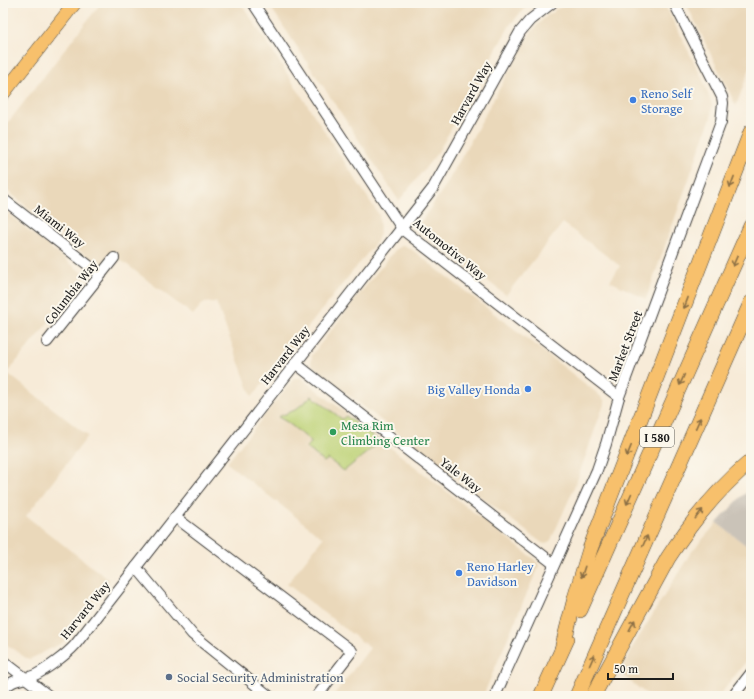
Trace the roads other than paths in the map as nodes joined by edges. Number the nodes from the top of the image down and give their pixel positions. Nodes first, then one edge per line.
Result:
1 (75, 3) edge
2 (253, 3) edge
3 (552, 3) edge
4 (674, 3) edge
5 (3, 94) edge
6 (751, 132) edge
7 (3, 199) edge
8 (751, 226) edge
9 (402, 228) junction
10 (114, 258) dead end
11 (101, 275) junction
12 (751, 303) edge
13 (47, 342) dead end
14 (295, 363) junction
15 (619, 397) junction
16 (751, 461) edge
17 (176, 517) junction
18 (554, 564) junction
19 (136, 567) junction
20 (562, 648) junction
21 (3, 661) edge
22 (751, 673) edge
23 (25, 678) junction
24 (3, 690) edge
25 (49, 696) edge
26 (269, 696) edge
27 (317, 696) edge
28 (495, 696) edge
29 (541, 696) edge
30 (576, 696) edge
31 (593, 696) edge
32 (733, 696) edge

1 - 5 main road
2 - 9 street, Automotive Way
3 - 9 street, Harvard Way
4 - 15 street, Market Street
6 -> 20 highway
7 - 11 street, Miami Way
8 -> 20 highway, I 580
9 - 14 street, Harvard Way
9 - 15 street, Automotive Way
10 - 11 street, Columbia Way
11 - 13 street, Columbia Way
30 -> 12 highway, I 580
14 - 17 street, Harvard Way
14 - 18 street, Yale Way
15 - 18 street, Market Street
31 -> 16 highway
17 - 19 street, Harvard Way
17 - 27 street
18 - 28 street, Market Street
19 - 23 street, Harvard Way
19 - 26 street
20 - 29 highway, I 580
21 - 23 street
22 - 32 street
23 - 24 street, Harvard Way
23 - 25 street

